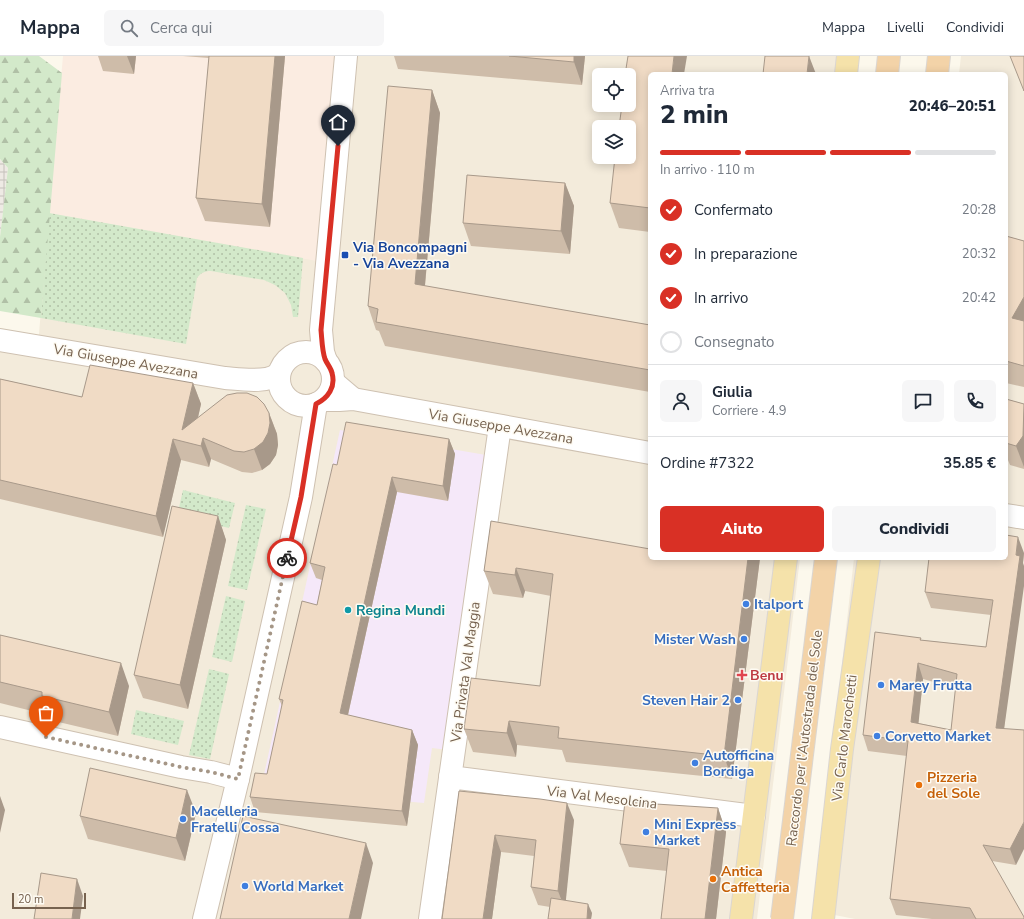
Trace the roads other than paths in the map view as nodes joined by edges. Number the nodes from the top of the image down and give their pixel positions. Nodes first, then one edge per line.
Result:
1 (346, 56) edge
2 (848, 56) edge
3 (889, 56) edge
4 (939, 56) edge
5 (846, 72) edge
6 (886, 72) edge
7 (937, 72) edge
8 (0, 340) edge
9 (326, 361) junction
10 (280, 382) junction
11 (324, 396) junction
12 (500, 426) junction
13 (648, 453) edge
14 (1008, 515) edge
15 (1024, 518) edge
16 (786, 560) edge
17 (826, 560) edge
18 (869, 560) edge
19 (0, 727) edge
20 (450, 777) junction
21 (238, 779) junction
22 (754, 816) junction
23 (204, 919) edge
24 (430, 919) edge
25 (741, 919) edge
26 (782, 919) edge
27 (823, 919) edge

1 - 9 street
2 - 5 main road
3 - 6 highway
4 - 7 highway
8 - 10 street, Via Giuseppe Avezzana
9 - 10 street
9 - 11 street
10 - 11 street
11 - 12 street, Via Giuseppe Avezzana
11 - 21 street
12 - 13 street, Via Giuseppe Avezzana
12 - 20 street, Via Privata Val Maggia
14 - 15 street
16 - 22 main road
17 - 26 highway, Raccordo per l'Autostrada del Sole, bridge
18 - 27 main road, Via Carlo Marochetti
19 - 21 street
20 - 22 street, Via Val Mesolcina
20 - 24 street, Via Privata Val Maggia
21 - 23 street
22 - 25 main road

